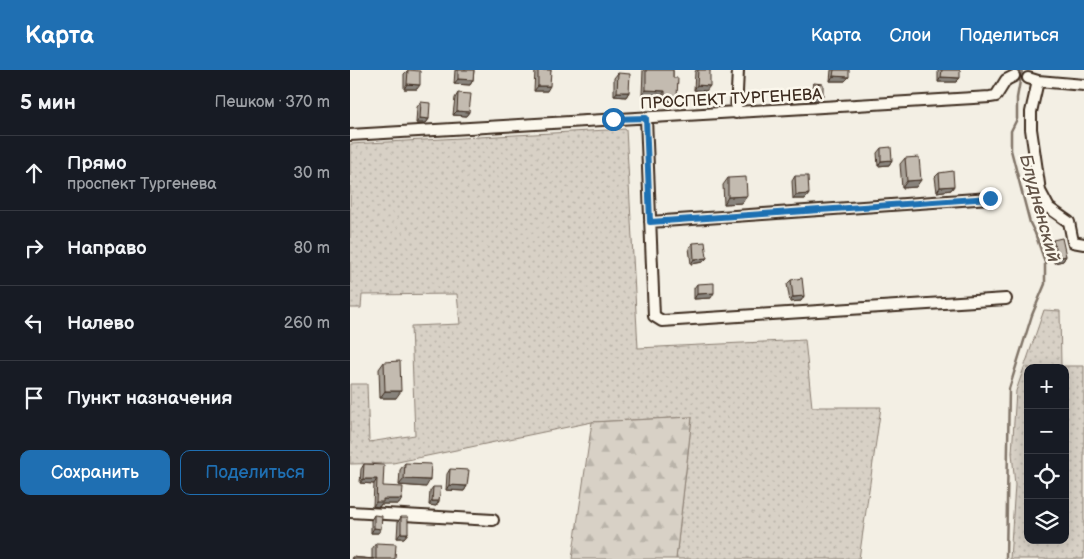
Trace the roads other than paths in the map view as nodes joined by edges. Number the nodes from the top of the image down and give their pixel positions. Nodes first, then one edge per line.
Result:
1 (738, 70) edge
2 (1014, 76) dead end
3 (1084, 85) edge
4 (736, 113) junction
5 (646, 118) junction
6 (350, 135) edge
7 (990, 198) dead end
8 (650, 222) junction
9 (1084, 244) edge
10 (1006, 299) dead end
11 (350, 512) edge
12 (493, 520) dead end

1 - 4 street
2 - 4 street, ПРОСПЕКТ ТУРГЕНЕВА
3 - 9 street
4 - 5 street, ПРОСПЕКТ ТУРГЕНЕВА
5 - 6 street, ПРОСПЕКТ ТУРГЕНЕВА
5 - 8 street
7 - 8 street
8 - 10 street
11 - 12 street

